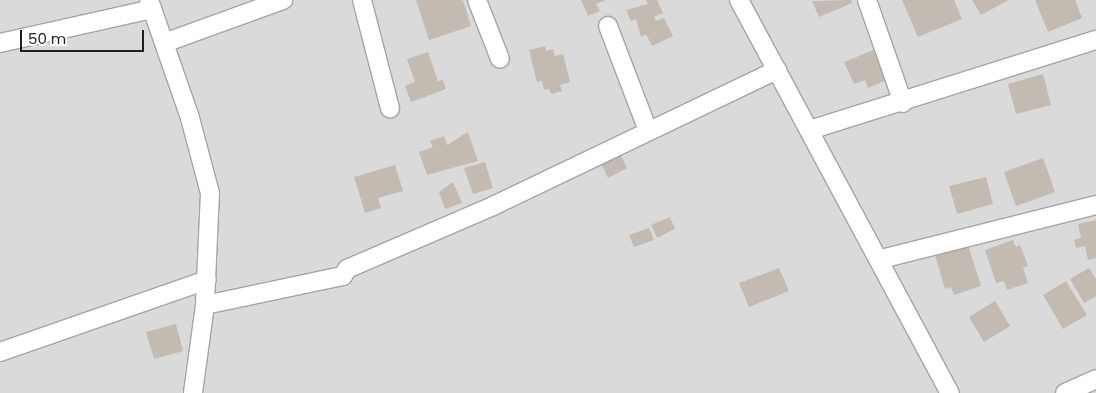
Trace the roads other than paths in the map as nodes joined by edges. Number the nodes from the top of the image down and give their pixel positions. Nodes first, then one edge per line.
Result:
1 (283, 0) edge
2 (362, 0) edge
3 (477, 0) edge
4 (739, 0) edge
5 (867, 0) edge
6 (150, 5) edge
7 (608, 26) dead end
8 (1096, 40) edge
9 (0, 43) edge
10 (164, 43) junction
11 (500, 59) dead end
12 (777, 70) junction
13 (903, 103) junction
14 (390, 108) dead end
15 (810, 130) junction
16 (648, 131) junction
17 (1096, 205) edge
18 (881, 259) junction
19 (206, 280) junction
20 (206, 305) junction
21 (0, 352) edge
22 (1096, 379) edge
23 (193, 393) edge
24 (950, 393) edge
25 (1065, 393) edge

1 - 10 street
2 - 14 street
3 - 11 street
4 - 12 street
5 - 13 street
6 - 9 street
6 - 10 street
7 - 16 street
8 - 13 street
10 - 19 street
12 - 15 street
12 - 16 street
13 - 15 street
15 - 18 street
16 - 20 street
17 - 18 street
18 - 24 street
19 - 20 street
19 - 21 street
20 - 23 street
22 - 25 street

